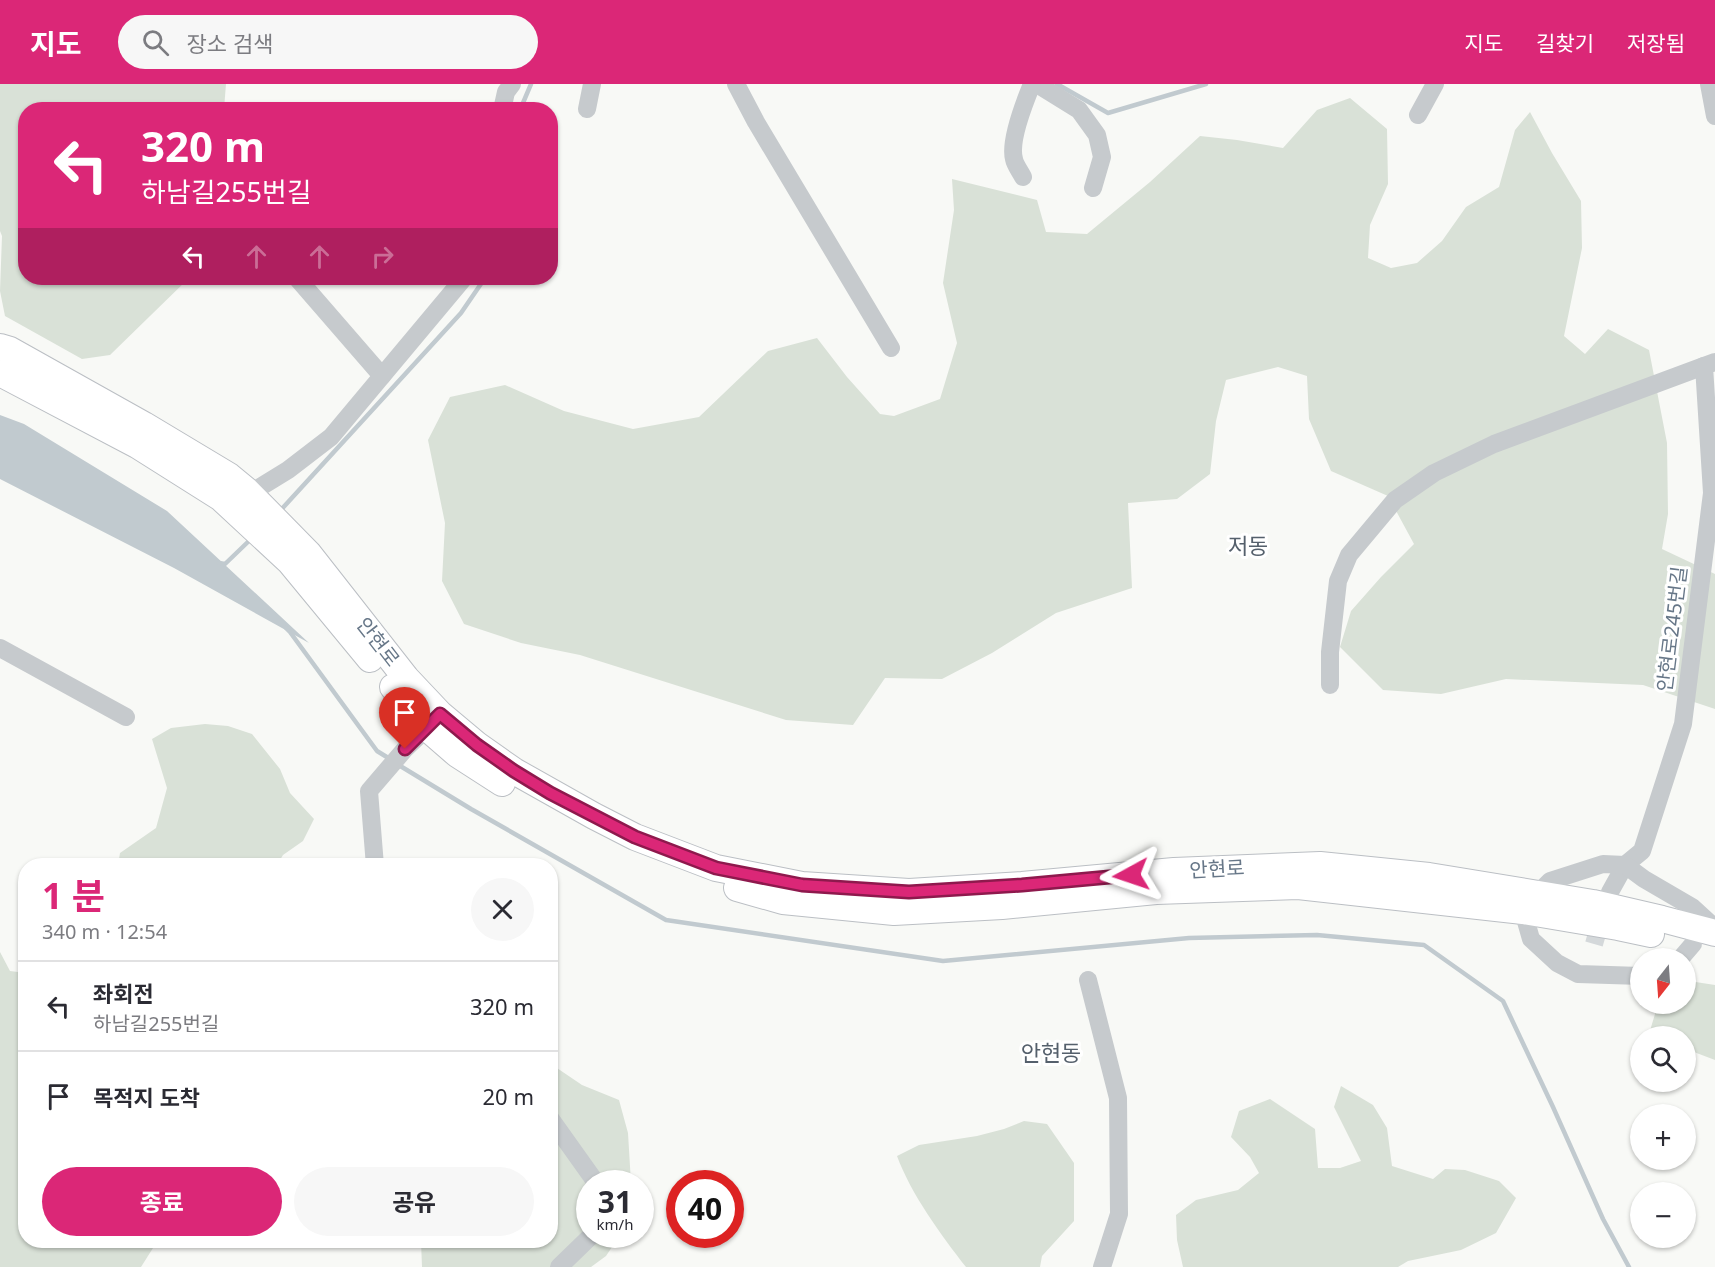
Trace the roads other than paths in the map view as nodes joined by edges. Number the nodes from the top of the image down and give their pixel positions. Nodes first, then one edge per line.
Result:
1 (512, 84) edge
2 (592, 84) edge
3 (736, 84) edge
4 (1032, 84) edge
5 (1037, 84) edge
6 (1435, 84) edge
7 (1709, 84) edge
8 (504, 102) edge
9 (586, 110) dead end
10 (1418, 115) dead end
11 (1715, 116) edge
12 (1023, 177) dead end
13 (1093, 188) dead end
14 (303, 285) edge
15 (458, 285) edge
16 (0, 347) edge
17 (891, 348) dead end
18 (1710, 364) edge
19 (0, 373) edge
20 (382, 376) junction
21 (249, 509) junction
22 (0, 648) edge
23 (1330, 686) dead end
24 (126, 717) dead end
25 (433, 721) junction
26 (374, 858) edge
27 (1625, 865) junction
28 (1610, 892) tunnel mouth
29 (1530, 903) junction
30 (1715, 928) edge
31 (1701, 946) edge
32 (1630, 976) edge
33 (1088, 980) dead end
34 (558, 1129) edge
35 (587, 1170) edge
36 (579, 1248) edge
37 (559, 1267) edge
38 (1102, 1267) edge

1 - 8 street
2 - 9 street
3 - 17 street
4 - 12 street
5 - 13 street
6 - 10 street
7 - 11 street
14 - 20 street
15 - 20 street
16 - 21 street, 안현로
18 - 23 street
18 - 27 street, 안현로245번길
19 - 21 street, 안현로
20 - 21 street
21 - 25 street, 안현로
22 - 24 street
25 - 26 street
25 - 29 street, 안현로
27 - 28 street, 안현로245번길
27 - 29 street
27 - 30 street
29 - 31 street, 안현로
29 - 32 street
33 - 38 street
34 - 35 street
36 - 37 street

